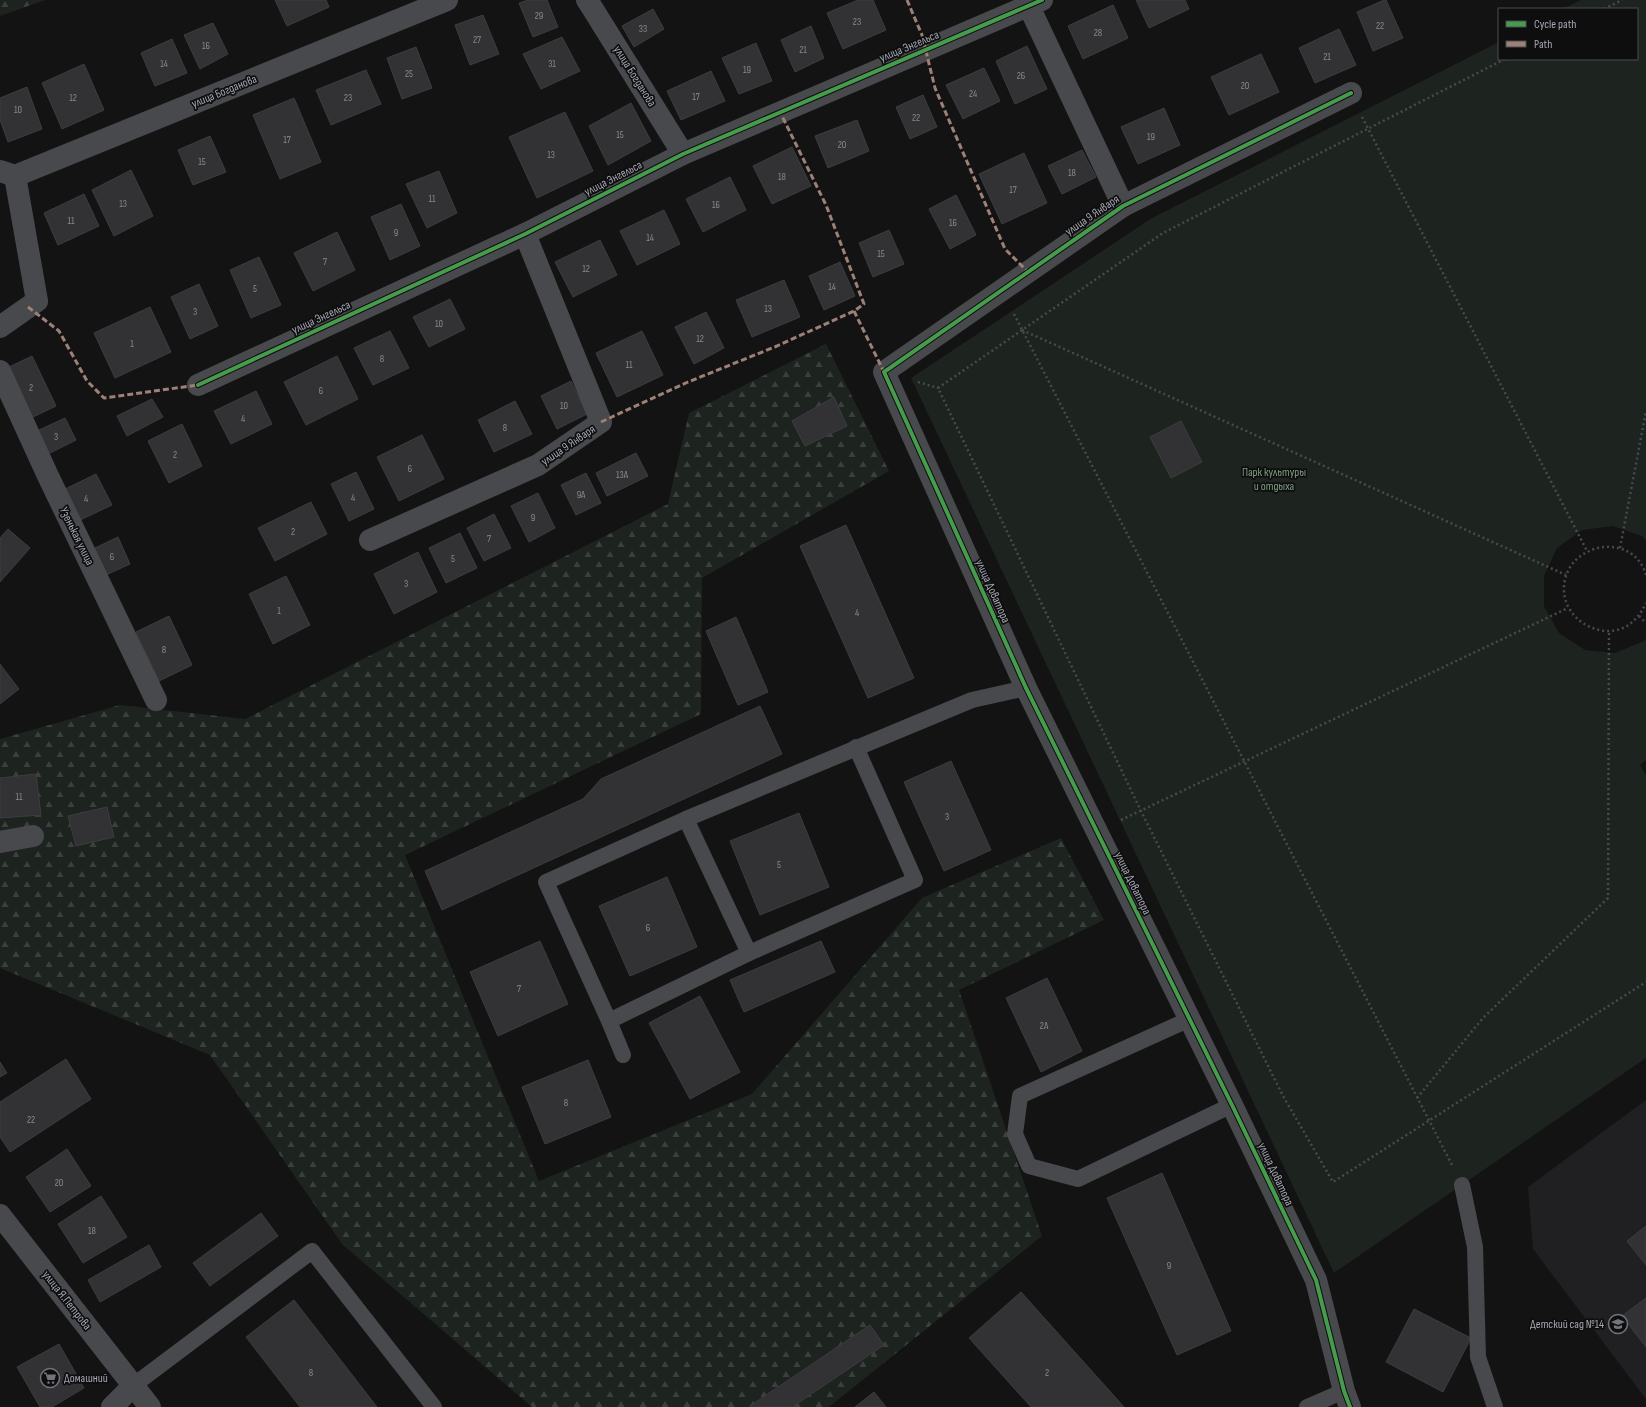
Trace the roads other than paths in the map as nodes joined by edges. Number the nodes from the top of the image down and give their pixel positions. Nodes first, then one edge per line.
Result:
1 (447, 0) edge
2 (586, 0) edge
3 (1032, 2) edge
4 (1351, 93) dead end
5 (683, 154) junction
6 (7, 173) edge
7 (1123, 206) junction
8 (525, 234) junction
9 (0, 326) edge
10 (0, 371) edge
11 (884, 372) joint
12 (198, 385) dead end
13 (370, 540) dead end
14 (1026, 688) junction
15 (156, 700) dead end
16 (856, 747) junction
17 (686, 820) junction
18 (33, 836) dead end
19 (0, 842) edge
20 (749, 953) junction
21 (1190, 1019) junction
22 (609, 1021) junction
23 (623, 1055) dead end
24 (1232, 1105) junction
25 (1462, 1185) road end
26 (0, 1215) edge
27 (134, 1385) junction
28 (1347, 1399) edge
29 (112, 1407) edge
30 (150, 1407) edge
31 (434, 1407) edge
32 (1307, 1407) edge
33 (1494, 1407) edge

1 - 6 street, улица Богданова
2 - 5 street, улица Богданова
3 - 5 street, улица Энгельса
3 - 7 street
4 - 7 street, улица 9 Января
5 - 8 street, улица Энгельса
6 - 9 street
7 - 11 street, улица 9 Января
8 - 12 street, улица Энгельса
8 - 13 street, улица 9 Января
10 - 15 street, Узенькая улица
11 - 14 street, улица Доватора
14 - 16 lane
14 - 21 street, улица Доватора
16 - 17 lane
16 - 20 lane
17 - 20 lane
17 - 22 lane
18 - 19 street
20 - 22 lane
21 - 24 street, улица Доватора
21 - 24 lane
22 - 23 lane
24 - 28 street, улица Доватора
25 - 33 lane
26 - 27 street, улица Я.Петрова
27 - 29 street
27 - 30 street, улица Я.Петрова
27 - 31 lane
28 - 32 lane

